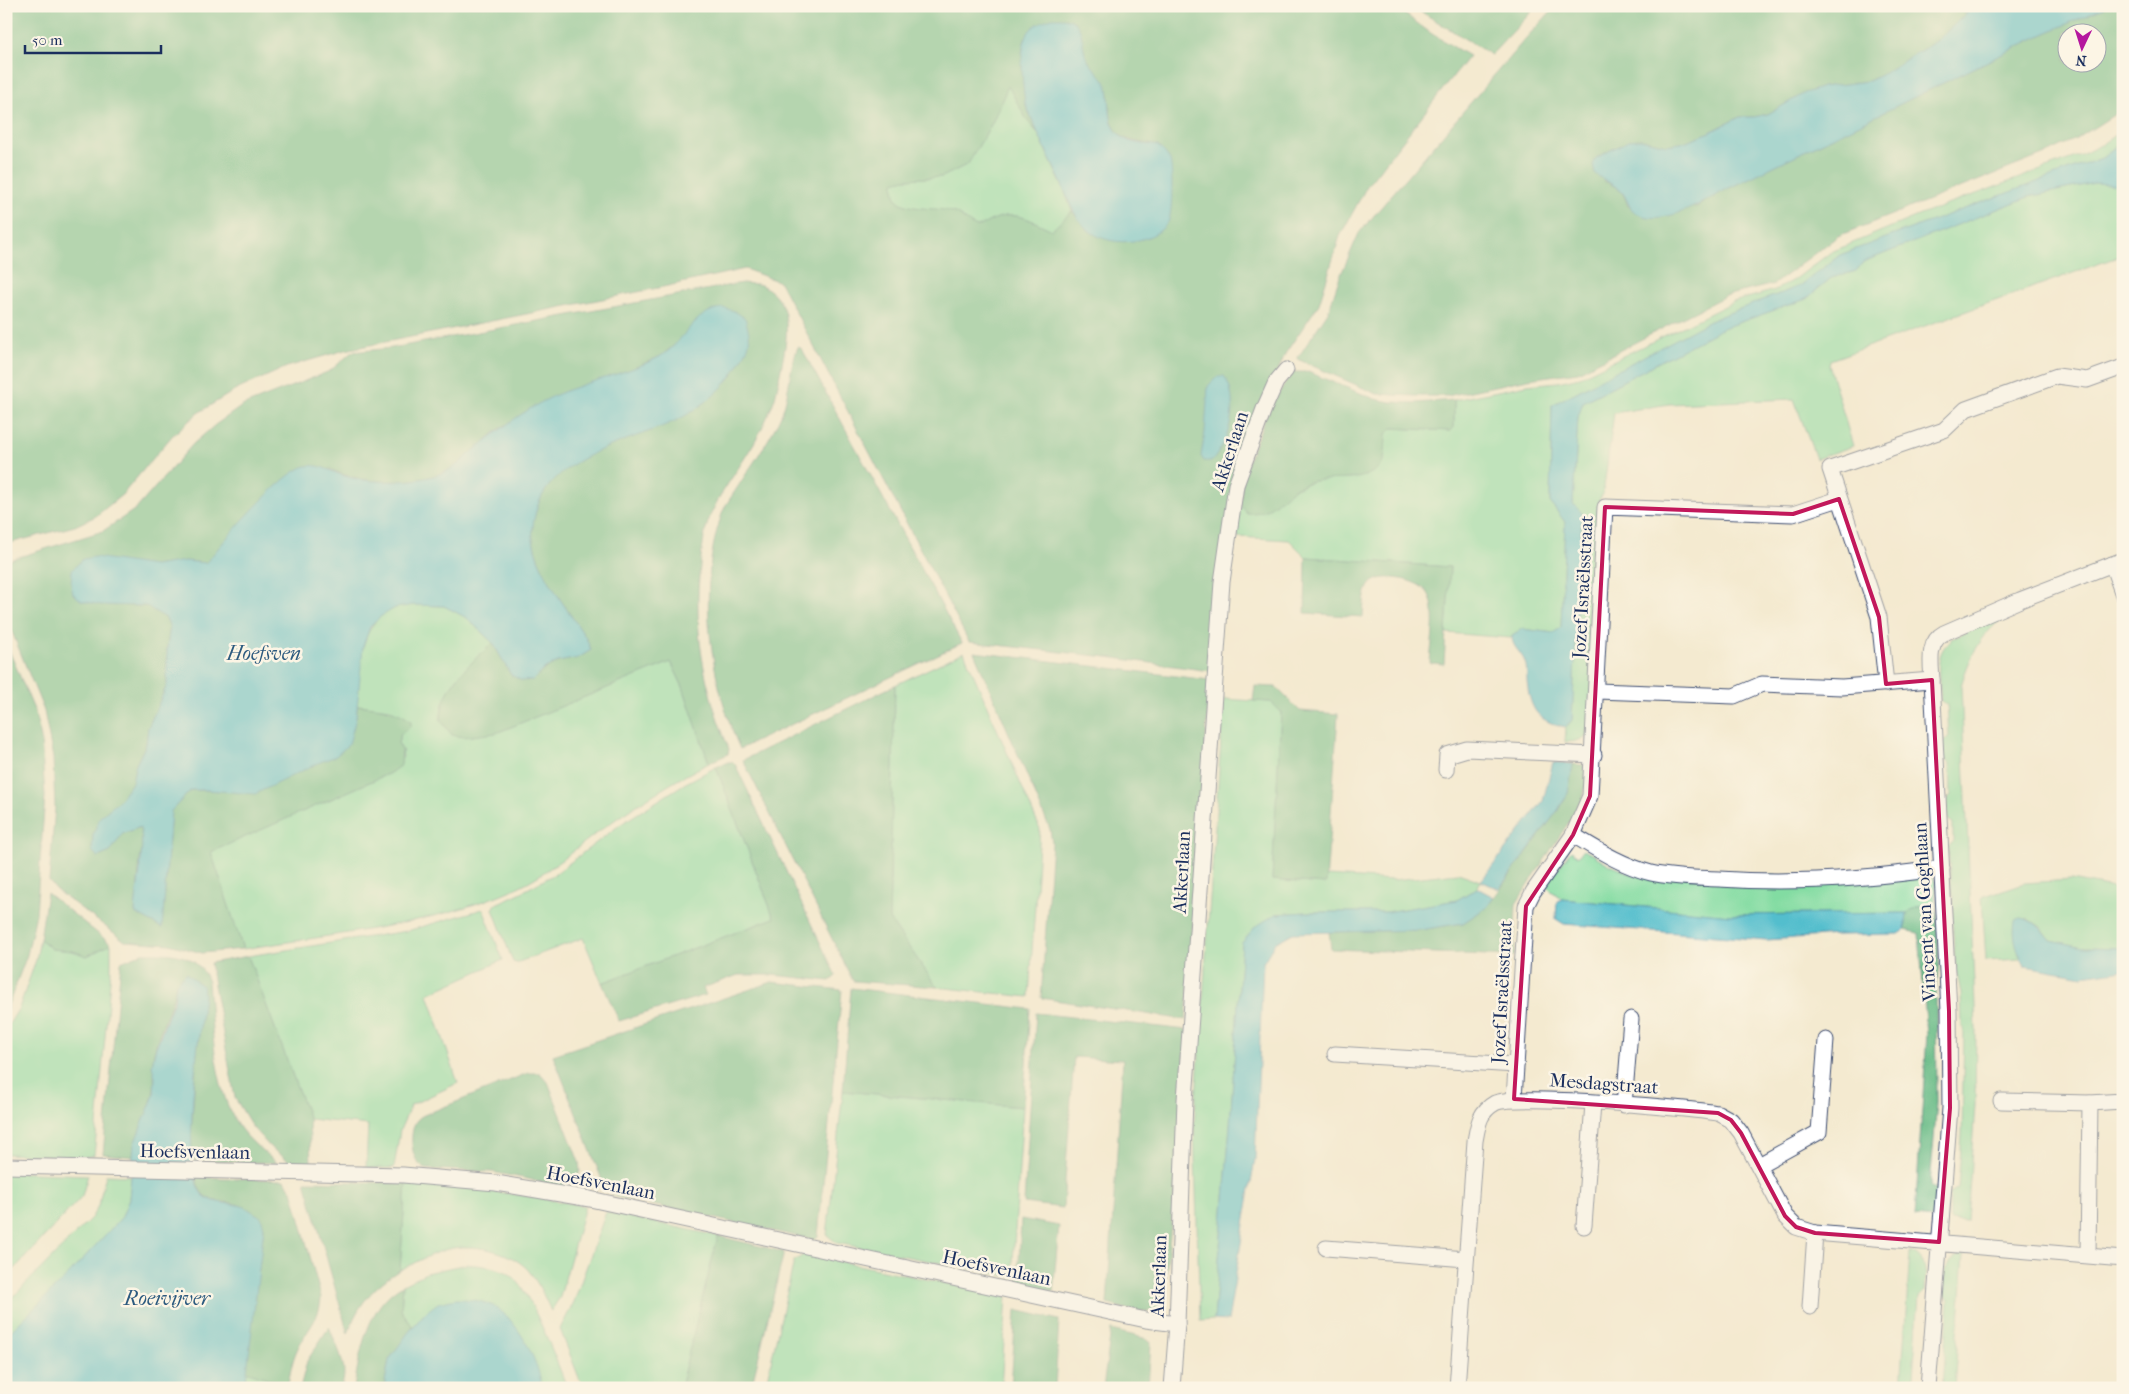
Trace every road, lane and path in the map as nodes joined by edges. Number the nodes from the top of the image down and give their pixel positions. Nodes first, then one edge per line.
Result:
1 (2123, 366) edge
2 (1286, 370) dead end
3 (1839, 499) junction
4 (2117, 562) edge
5 (2123, 595) edge
6 (1932, 680) junction
7 (1886, 684) junction
8 (1597, 691) junction
9 (1594, 755) junction
10 (1446, 770) dead end
11 (1573, 836) junction
12 (1942, 868) junction
13 (1631, 1019) dead end
14 (1826, 1040) dead end
15 (1335, 1054) dead end
16 (1516, 1065) junction
17 (1514, 1099) junction
18 (2001, 1101) dead end
19 (2123, 1101) edge
20 (1594, 1103) junction
21 (2090, 1103) junction
22 (1624, 1105) junction
23 (1759, 1165) junction
24 (6, 1166) edge
25 (1584, 1226) dead end
26 (1815, 1233) junction
27 (1939, 1242) junction
28 (1326, 1248) dead end
29 (2088, 1255) junction
30 (1466, 1259) junction
31 (2123, 1259) edge
32 (1810, 1307) dead end
33 (1177, 1324) junction
34 (1172, 1388) edge
35 (1457, 1388) edge
36 (1928, 1388) edge

1 - 3 street
2 - 33 street, Akkerlaan
3 - 7 street
3 - 8 street, Jozef Israëlsstraat
4 - 5 street
4 - 6 street, Vincent van Goghlaan
6 - 7 street
6 - 12 street, Vincent van Goghlaan
7 - 8 street
8 - 9 street, Jozef Israëlsstraat
9 - 10 street
9 - 11 street, Jozef Israëlsstraat
11 - 12 street
11 - 16 street, Jozef Israëlsstraat
12 - 27 street, Vincent van Goghlaan
13 - 22 street
14 - 23 street
15 - 16 street
16 - 17 street, Jozef Israëlsstraat
17 - 20 street, Mesdagstraat
17 - 30 street, Mesdagstraat
18 - 21 street
19 - 21 street
20 - 22 street, Mesdagstraat
20 - 25 street
21 - 29 street
22 - 23 street, Mesdagstraat
23 - 26 street, Mesdagstraat
24 - 33 street, Hoefsvenlaan
26 - 27 street, Mesdagstraat
26 - 32 street
27 - 29 street, Mesdagstraat
27 - 36 street, Vincent van Goghlaan
28 - 30 street
29 - 31 street, Mesdagstraat
30 - 35 street, Mesdagstraat
33 - 34 street, Akkerlaan

